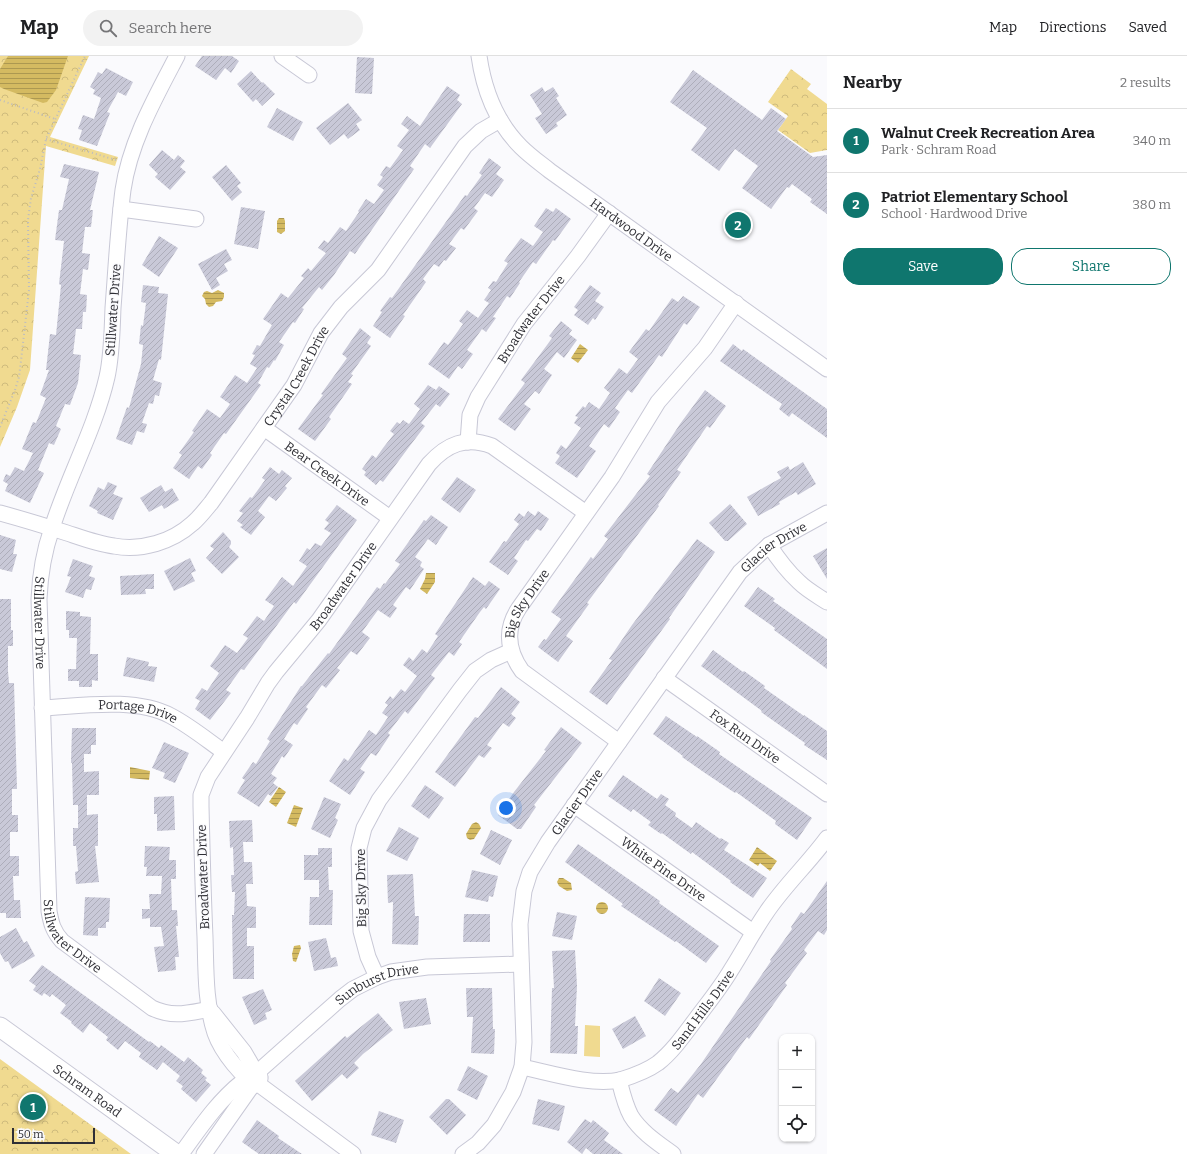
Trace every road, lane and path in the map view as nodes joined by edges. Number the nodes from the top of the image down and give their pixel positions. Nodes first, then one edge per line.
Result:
1 (85, 56) edge
2 (177, 56) edge
3 (282, 56) edge
4 (480, 56) edge
5 (309, 75) dead end
6 (0, 100) edge
7 (55, 119) junction
8 (500, 120) junction
9 (46, 139) junction
10 (129, 164) junction
11 (121, 209) junction
12 (609, 213) junction
13 (196, 219) dead end
14 (736, 304) junction
15 (827, 369) edge
16 (0, 426) edge
17 (264, 428) junction
18 (468, 442) junction
19 (0, 513) edge
20 (586, 513) junction
21 (827, 513) edge
22 (390, 518) junction
23 (52, 528) junction
24 (769, 545) junction
25 (827, 602) edge
26 (511, 651) junction
27 (664, 678) junction
28 (42, 708) junction
29 (619, 742) junction
30 (224, 752) junction
31 (827, 794) edge
32 (574, 805) junction
33 (827, 838) edge
34 (753, 932) junction
35 (520, 964) junction
36 (377, 977) junction
37 (210, 1009) junction
38 (0, 1027) edge
39 (522, 1067) junction
40 (256, 1078) junction
41 (619, 1080) junction
42 (176, 1154) edge
43 (182, 1154) edge
44 (204, 1154) edge
45 (353, 1154) edge
46 (463, 1154) edge
47 (673, 1154) edge

1 - 7 path
2 - 10 street, Stillwater Drive
3 - 5 street
4 - 8 street, Hardwood Drive
6 - 7 path
7 - 9 path
8 - 12 street, Hardwood Drive
8 - 17 street, Crystal Creek Drive
9 - 10 path
9 - 16 path
10 - 11 street, Stillwater Drive
11 - 13 street
11 - 23 street, Stillwater Drive
12 - 14 street, Hardwood Drive
12 - 18 street, Broadwater Drive
14 - 15 street, Hardwood Drive
14 - 20 street, Big Sky Drive
17 - 22 street, Bear Creek Drive
17 - 23 street, Crystal Creek Drive
18 - 20 street
18 - 22 street, Broadwater Drive
19 - 23 street, Crystal Creek Drive
20 - 26 street, Big Sky Drive
21 - 24 street, Glacier Drive
22 - 30 street, Broadwater Drive
23 - 28 street, Stillwater Drive
24 - 25 street
24 - 27 street, Glacier Drive
26 - 29 street
26 - 36 street, Big Sky Drive
27 - 29 street, Glacier Drive
27 - 31 street, Fox Run Drive
28 - 30 street, Portage Drive
28 - 37 street, Stillwater Drive
29 - 32 street, Glacier Drive
30 - 37 street, Broadwater Drive
32 - 34 street, White Pine Drive
32 - 35 street, Glacier Drive
33 - 34 street, Sand Hills Drive
34 - 41 street, Sand Hills Drive
35 - 36 street, Sunburst Drive
35 - 39 street, Glacier Drive
36 - 40 street, Sunburst Drive
37 - 40 street
38 - 42 main road, Schram Road
39 - 41 street, Sand Hills Drive
39 - 46 street, Glacier Drive
40 - 43 street, Sunburst Drive
40 - 44 street, Sunburst Drive
40 - 45 street
41 - 47 street

